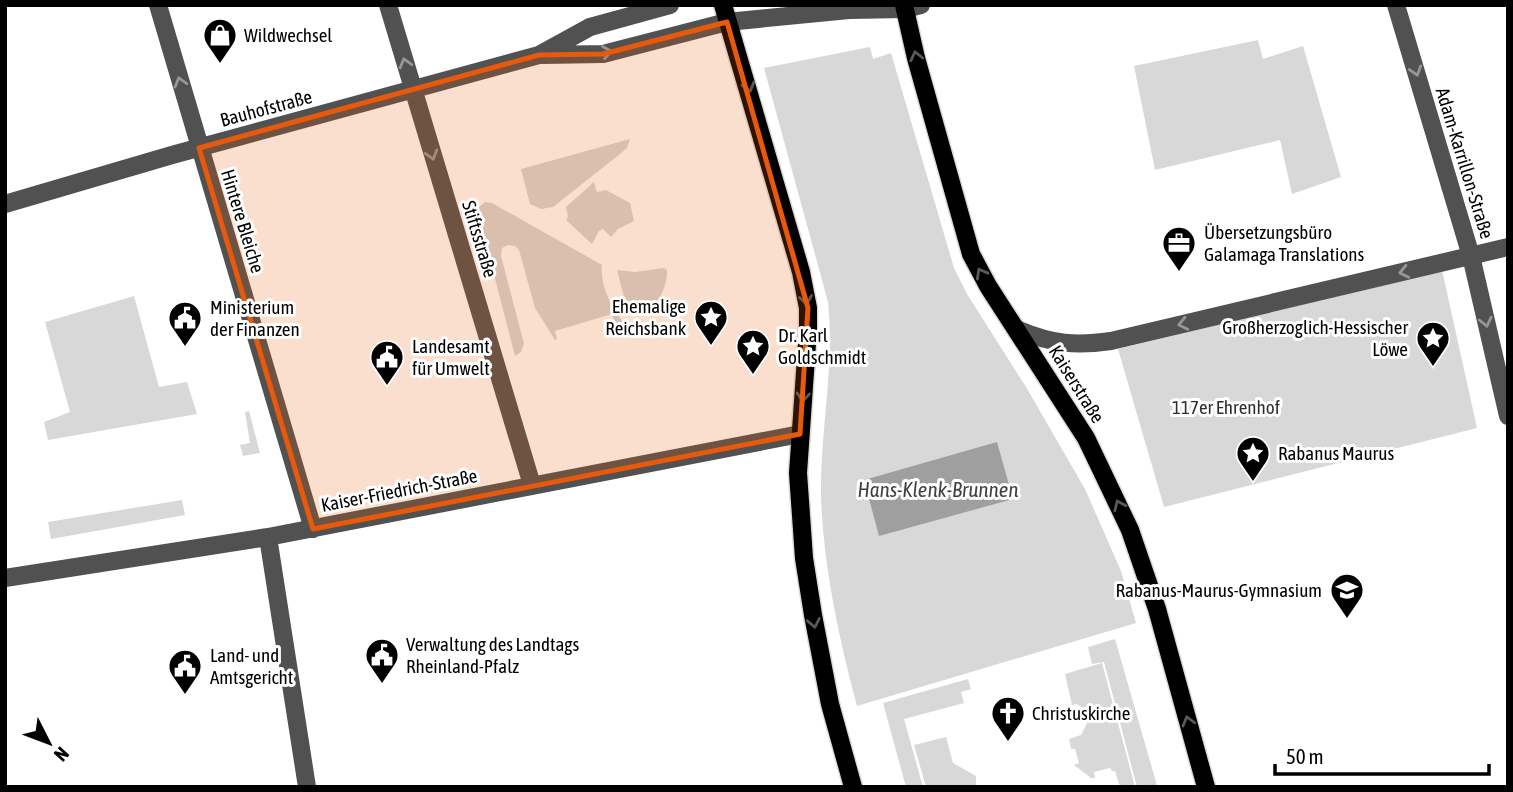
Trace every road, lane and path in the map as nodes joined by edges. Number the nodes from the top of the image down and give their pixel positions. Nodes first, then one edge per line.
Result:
1 (158, 5) edge
2 (388, 5) edge
3 (670, 5) edge
4 (763, 5) edge
5 (1396, 5) edge
6 (910, 7) edge
7 (725, 14) edge
8 (539, 55) junction
9 (412, 89) junction
10 (199, 148) junction
11 (5, 204) edge
12 (1508, 247) edge
13 (1471, 256) junction
14 (1018, 330) junction
15 (1508, 416) edge
16 (800, 434) junction
17 (532, 485) junction
18 (313, 529) junction
19 (268, 537) junction
20 (5, 578) edge
21 (307, 787) edge
22 (853, 787) edge
23 (1206, 787) edge

10 -> 1 street, Hintere Bleiche
9 -> 2 street, Stiftsstraße
3 - 8 street, Bauhofstraße
4 - 7 street
5 -> 13 street, Adam-Karrillon-Straße
6 - 7 street, Kaiserstraße
14 -> 6 main road, Kaiserstraße
8 -> 7 street, Bauhofstraße
7 -> 16 main road
8 - 9 street, Bauhofstraße
9 - 10 street, Bauhofstraße
9 -> 17 street, Stiftsstraße
10 - 11 street, Bauhofstraße
10 - 18 street, Hintere Bleiche
12 - 13 street
13 -> 14 street
13 -> 15 street, Adam-Karrillon-Straße
23 -> 14 main road, Kaiserstraße
16 - 17 street, Kaiser-Friedrich-Straße
16 -> 22 main road
17 - 18 street, Kaiser-Friedrich-Straße
18 - 19 street, Kaiser-Friedrich-Straße
19 - 20 street, Kaiser-Friedrich-Straße
19 - 21 street

